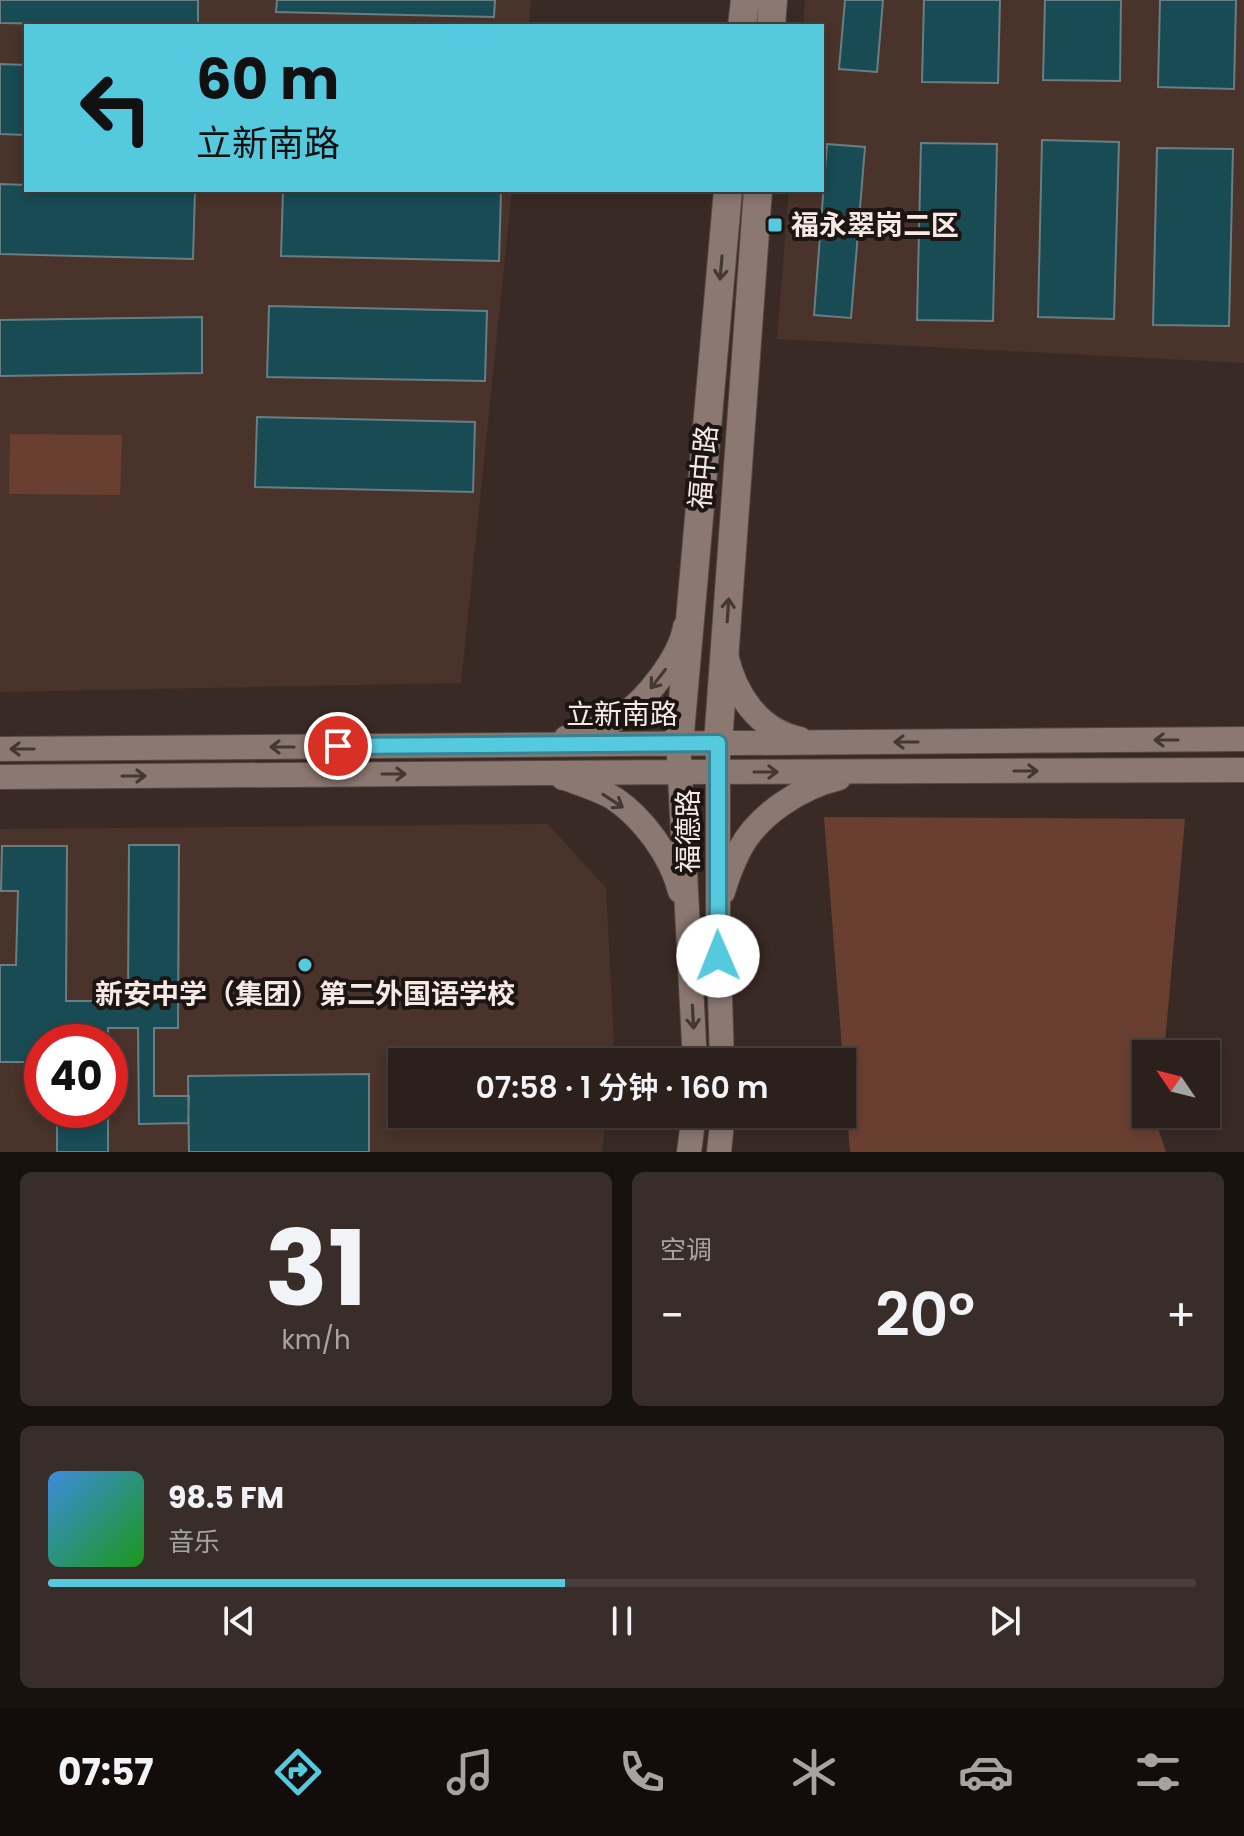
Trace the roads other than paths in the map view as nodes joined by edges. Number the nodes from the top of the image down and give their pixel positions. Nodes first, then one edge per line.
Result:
1 (745, 0) edge
2 (773, 0) edge
3 (742, 24) edge
4 (771, 24) edge
5 (728, 192) edge
6 (758, 192) edge
7 (693, 582) junction
8 (725, 648) junction
9 (1244, 739) edge
10 (718, 743) junction
11 (818, 743) junction
12 (679, 744) junction
13 (522, 745) junction
14 (0, 749) edge
15 (1244, 770) edge
16 (865, 771) junction
17 (680, 772) junction
18 (718, 772) junction
19 (513, 773) junction
20 (0, 777) edge
21 (718, 909) junction
22 (689, 926) junction
23 (694, 1048) edge
24 (722, 1048) edge
25 (692, 1128) edge
26 (722, 1128) edge
27 (689, 1152) edge
28 (719, 1152) edge

1 - 3 main road
2 - 4 main road
5 -> 7 main road, 福中路
8 -> 6 main road, 福中路
7 - 12 main road, 福中路
7 -> 13 street
8 - 10 main road, 福中路
8 - 11 street
9 -> 11 street, 立新南路
10 - 11 street, 立新南路
10 - 12 street, 立新南路
10 - 18 street, 福德路
12 - 13 street, 立新南路
12 - 17 street, 福德路
13 -> 14 street, 立新南路
16 -> 15 street, 立新南路
18 -> 16 street, 立新南路
16 - 21 street
17 - 18 street, 立新南路
17 - 19 street, 立新南路
17 - 22 street, 福德路
18 - 21 street, 福德路
20 -> 19 street, 立新南路
19 -> 22 street
21 - 24 street, 福德路
22 -> 23 street, 福德路
25 - 27 street
26 - 28 street

